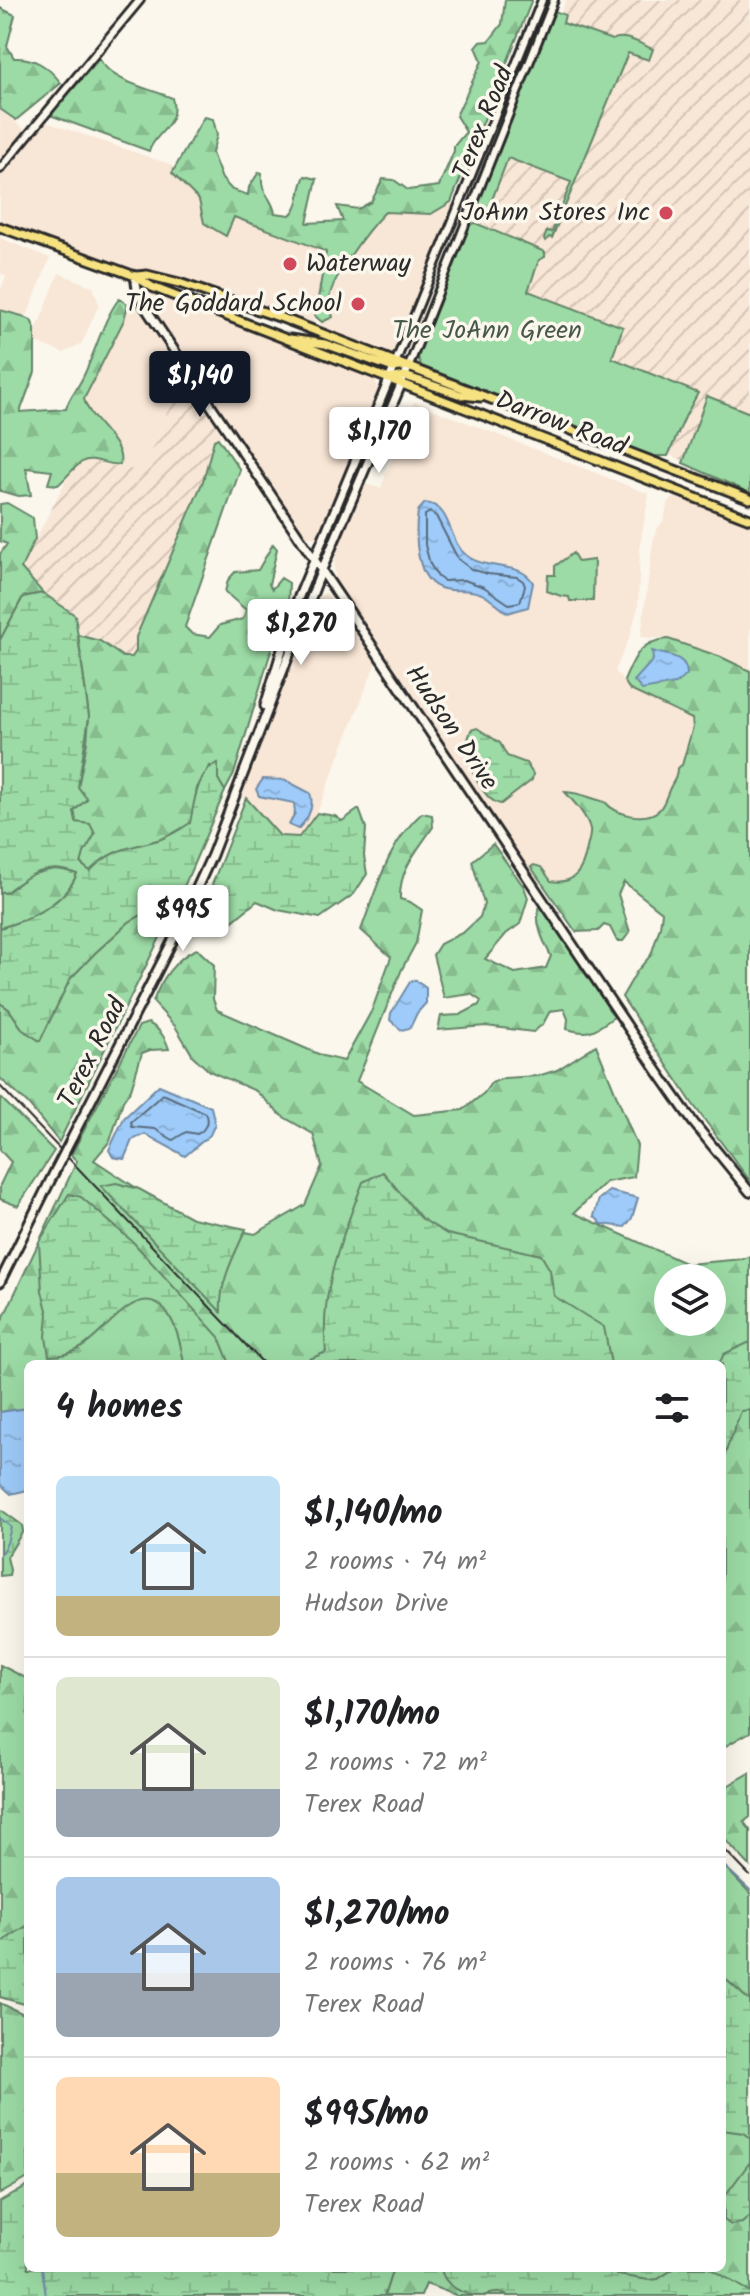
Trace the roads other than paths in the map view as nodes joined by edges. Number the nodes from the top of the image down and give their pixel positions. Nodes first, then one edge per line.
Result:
1 (140, 0) edge
2 (541, 1) edge
3 (553, 3) edge
4 (0, 169) edge
5 (456, 213) junction
6 (468, 218) junction
7 (0, 227) edge
8 (135, 276) junction
9 (211, 293) junction
10 (206, 307) junction
11 (307, 327) junction
12 (284, 338) junction
13 (302, 339) junction
14 (395, 365) junction
15 (409, 366) junction
16 (389, 379) junction
17 (403, 380) junction
18 (491, 398) junction
19 (750, 499) edge
20 (750, 519) edge
21 (313, 560) junction
22 (321, 572) junction
23 (252, 750) junction
24 (750, 1192) edge
25 (0, 1282) edge

1 - 4 street
2 - 3 street
2 - 5 street, Terex Road
3 - 6 street, Terex Road
5 - 6 street
5 - 14 street, Terex Road
6 - 15 street, Terex Road
7 - 8 main road, Darrow Road
8 - 9 main road, Darrow Road
8 - 10 main road, Darrow Road
8 - 21 main road, Hudson Drive
9 - 10 main road
9 - 11 main road, Darrow Road
10 - 12 main road, Darrow Road
11 - 13 main road
11 - 14 main road, Darrow Road
12 - 13 main road
12 - 16 main road, Darrow Road
13 - 14 main road
14 - 15 main road, Darrow Road
14 - 16 main road, Terex Road
15 - 17 main road, Terex Road
15 - 18 main road, Darrow Road
16 - 17 main road, Darrow Road
16 - 21 main road, Terex Road
17 - 18 main road
17 - 20 main road, Darrow Road
17 - 22 main road, Terex Road
18 - 19 main road, Darrow Road
21 - 22 main road, Hudson Drive
21 - 23 main road, Terex Road
22 - 23 main road, Terex Road
22 - 24 main road, Hudson Drive
23 - 25 main road, Terex Road, bridge

